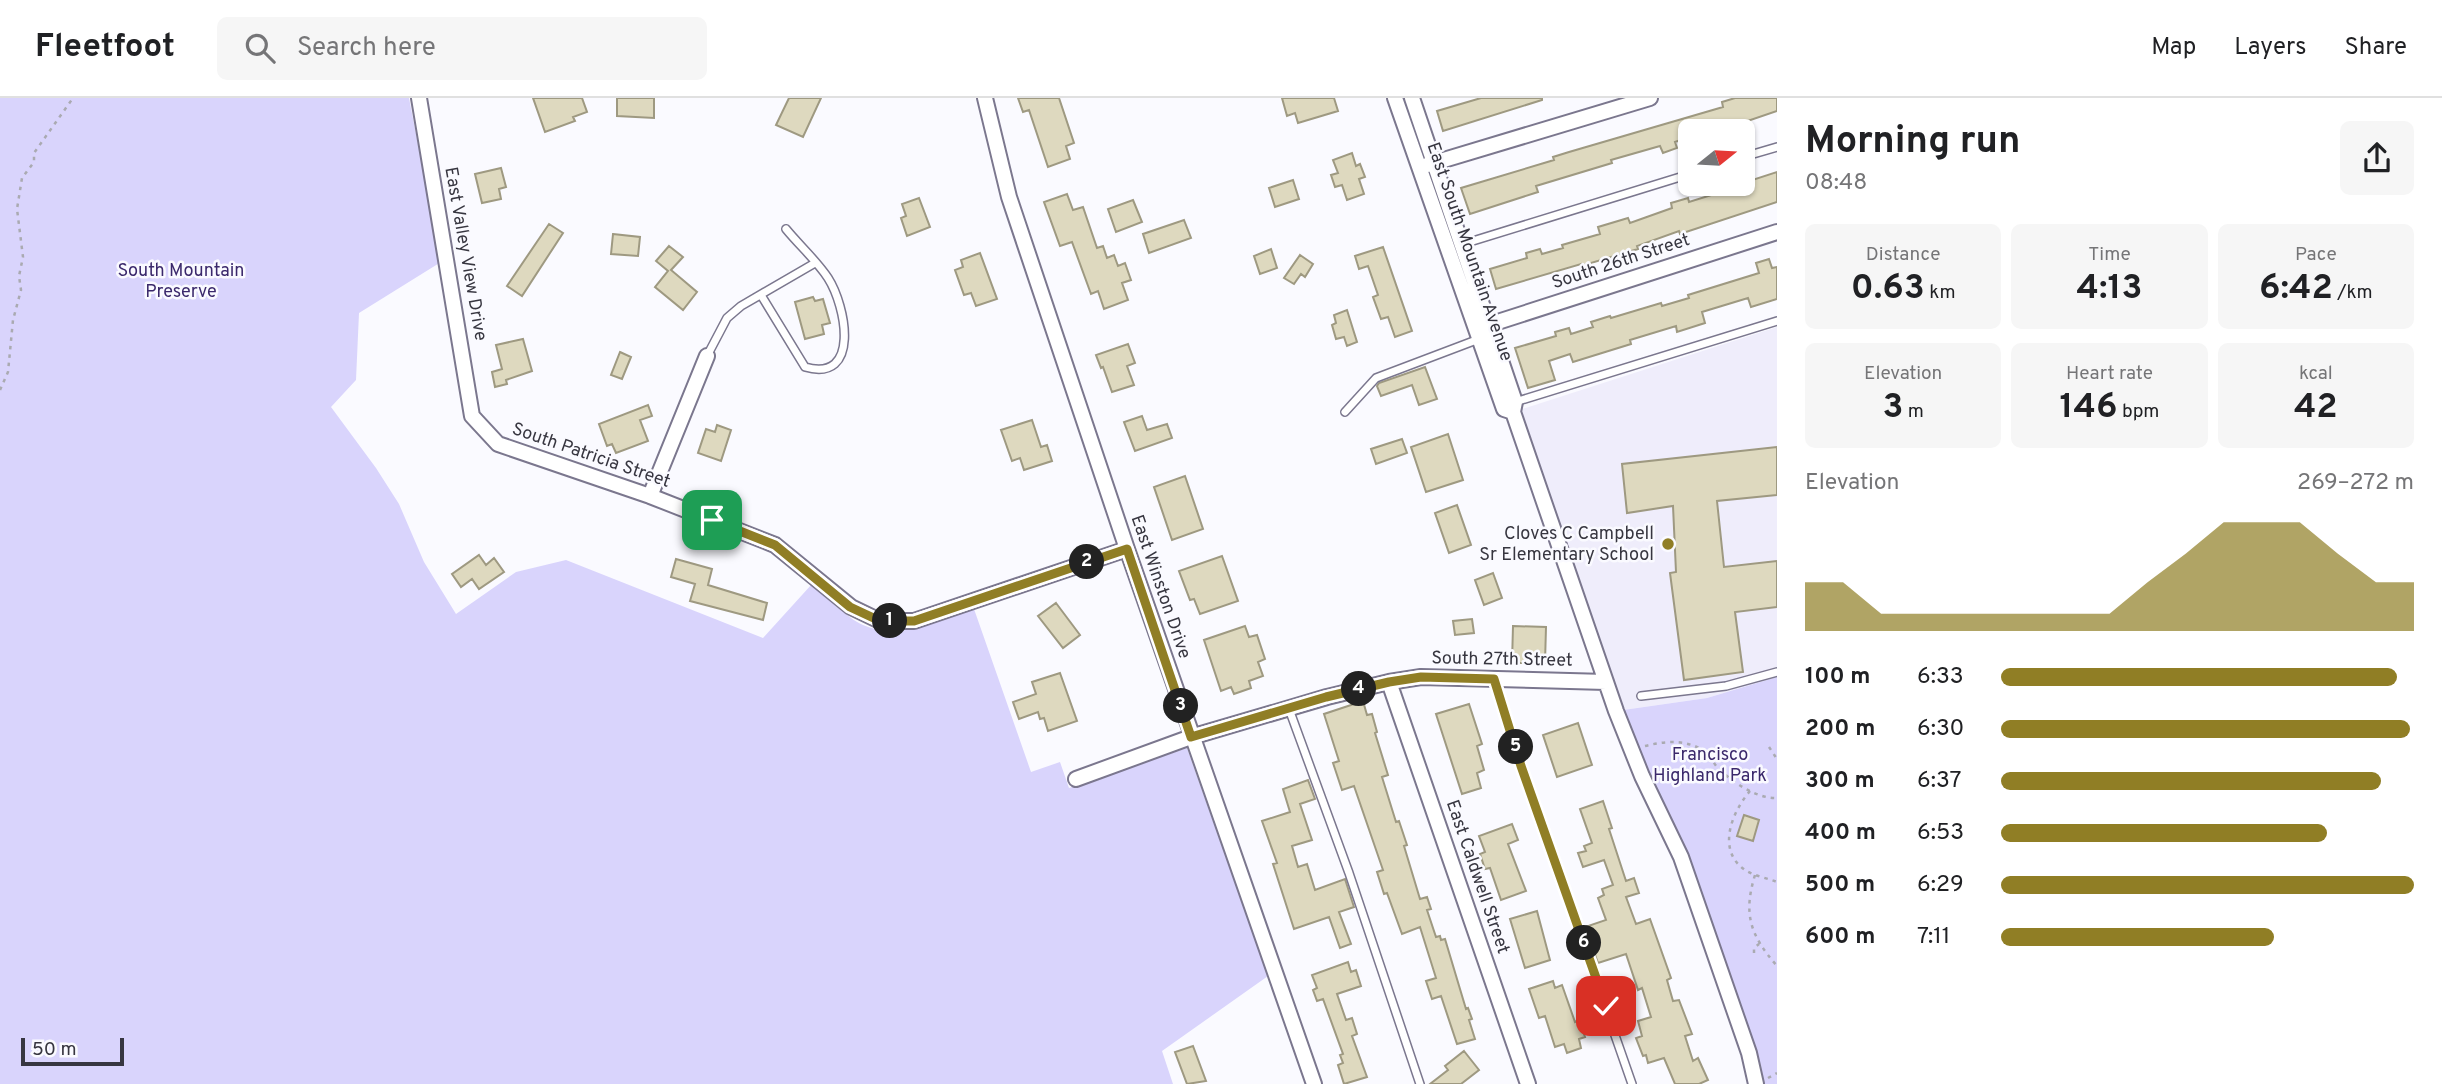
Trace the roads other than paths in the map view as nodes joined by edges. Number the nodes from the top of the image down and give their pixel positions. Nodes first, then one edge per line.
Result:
1 (419, 98) edge
2 (985, 98) edge
3 (1395, 98) edge
4 (1412, 98) edge
5 (1650, 98) edge
6 (1777, 147) edge
7 (1755, 153) edge
8 (1435, 163) junction
9 (1419, 167) junction
10 (1678, 178) edge
11 (786, 229) dead end
12 (1777, 232) edge
13 (1462, 244) junction
14 (815, 262) junction
15 (761, 295) junction
16 (1777, 321) edge
17 (1482, 331) junction
18 (707, 356) joint
19 (1514, 407) junction
20 (1345, 412) dead end
21 (472, 416) joint
22 (650, 496) junction
23 (1127, 549) junction
24 (1777, 672) edge
25 (1494, 679) junction
26 (1389, 682) junction
27 (1606, 682) junction
28 (1642, 696) dead end
29 (1289, 709) junction
30 (1191, 737) junction
31 (1076, 779) dead end
32 (1314, 1084) edge
33 (1420, 1084) edge
34 (1528, 1084) edge
35 (1632, 1084) edge
36 (1756, 1084) edge

1 - 21 street, East Valley View Drive
2 - 23 street, East Winston Drive
3 - 9 street, East South Mountain Avenue
4 - 8 street, East South Mountain Avenue
5 - 8 street
6 - 7 lane
8 - 9 street
8 - 13 street, East South Mountain Avenue
9 - 17 street, East South Mountain Avenue
10 - 13 lane
11 - 14 lane
12 - 17 street, South 26th Street
13 - 17 street, East South Mountain Avenue
14 - 15 lane
14 - 15 lane
15 - 18 lane
16 - 19 lane
17 - 19 street, East South Mountain Avenue
17 - 20 lane
18 - 22 street
19 - 27 street, East South Mountain Avenue
21 - 22 street, South Patricia Street
22 - 23 street, South Patricia Street
23 - 30 street, East Winston Drive
24 - 28 lane
25 - 26 street, South 27th Street
25 - 27 street, South 27th Street
25 - 35 lane
26 - 29 street, South 27th Street
26 - 34 street, East Caldwell Street
27 - 36 street, East South Mountain Avenue
29 - 30 street, South 27th Street
29 - 33 lane
30 - 31 street, South 27th Street
30 - 32 street, East Winston Drive

